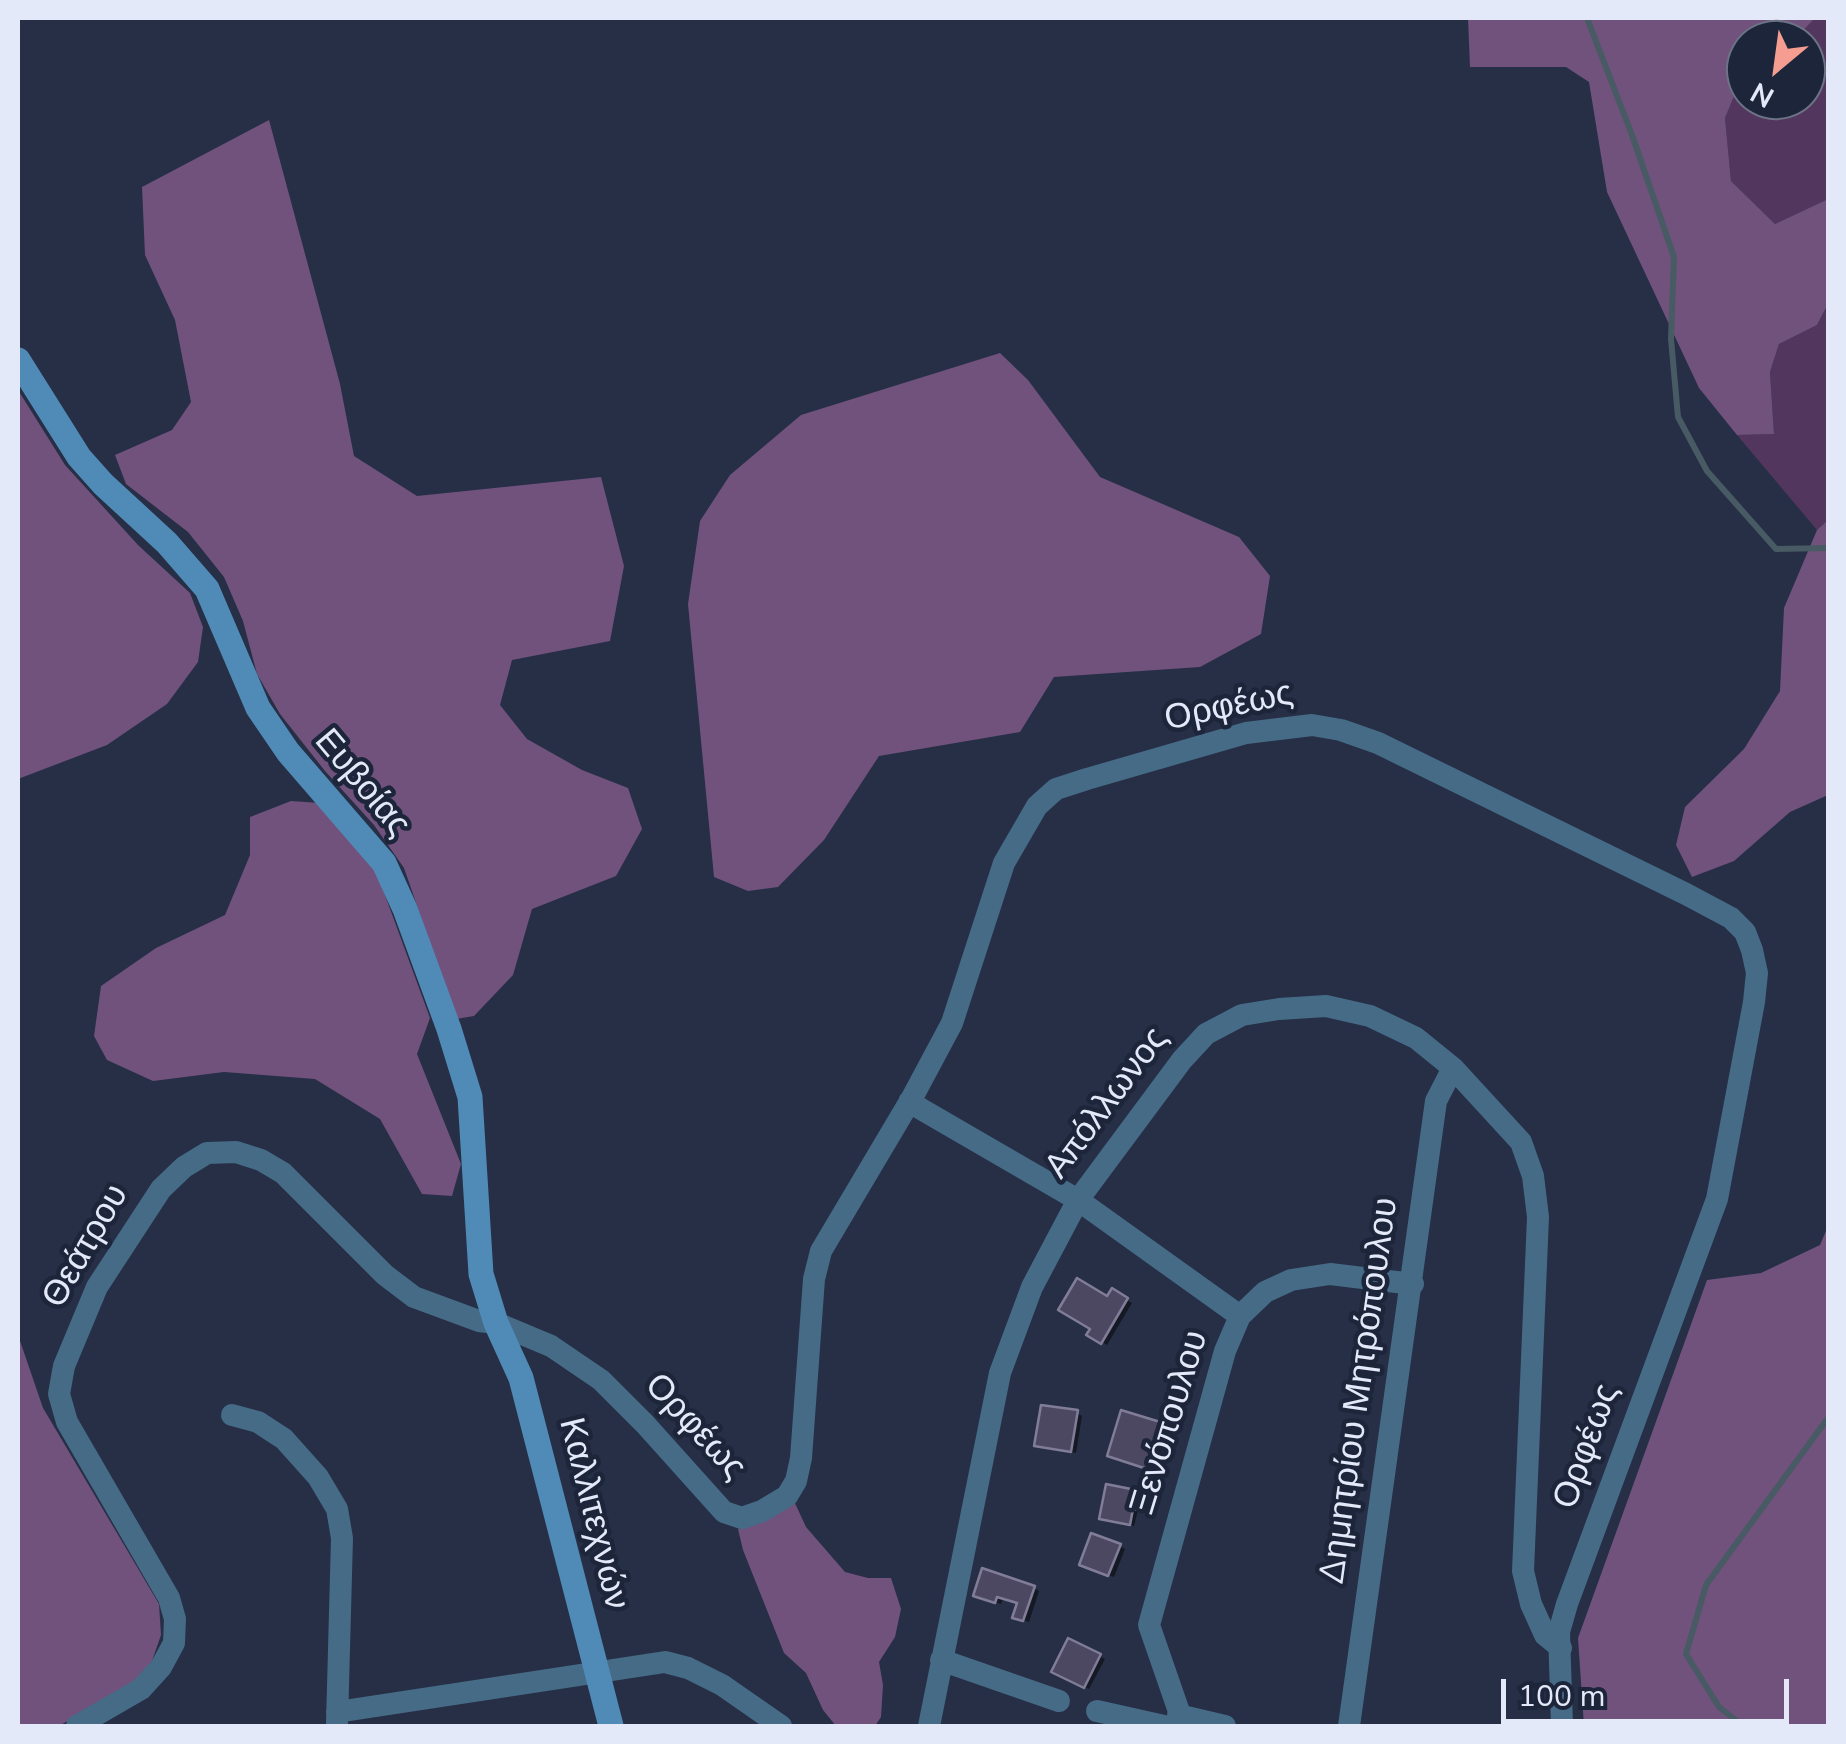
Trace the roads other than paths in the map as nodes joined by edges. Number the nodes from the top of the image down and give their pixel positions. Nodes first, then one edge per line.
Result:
1 (18, 360) edge
2 (1453, 1068) junction
3 (909, 1102) junction
4 (1078, 1200) junction
5 (1413, 1284) junction
6 (1240, 1316) junction
7 (496, 1323) junction
8 (232, 1415) dead end
9 (1561, 1648) junction
10 (941, 1660) junction
11 (598, 1675) junction
12 (1059, 1701) dead end
13 (1097, 1710) dead end
14 (337, 1719) edge
15 (1175, 1723) edge
16 (89, 1724) edge
17 (611, 1726) edge
18 (781, 1726) edge
19 (930, 1726) edge
20 (1226, 1726) edge
21 (1349, 1726) edge
22 (1562, 1726) edge

1 - 7 street, Ευβοίας
2 - 4 street, Απόλλωνος
2 - 5 street, Δημητρίου Μητρόπουλου
2 - 9 street, Απόλλωνος
3 - 4 street
3 - 7 street, Ορφέως
3 - 9 street, Ορφέως
4 - 6 street
4 - 10 street, Απόλλωνος
5 - 6 street, Ξενόπουλου
5 - 21 street, Δημητρίου Μητρόπουλου
6 - 15 street, Ξενόπουλου
7 - 11 street, Καλλιτεχνών
7 - 16 street, Θεάτρου
8 - 14 street
9 - 22 street, Ορφέως
10 - 12 street
10 - 19 street, Απόλλωνος
11 - 14 street
11 - 17 street, Καλλιτεχνών
11 - 18 street
13 - 15 street
15 - 20 street

